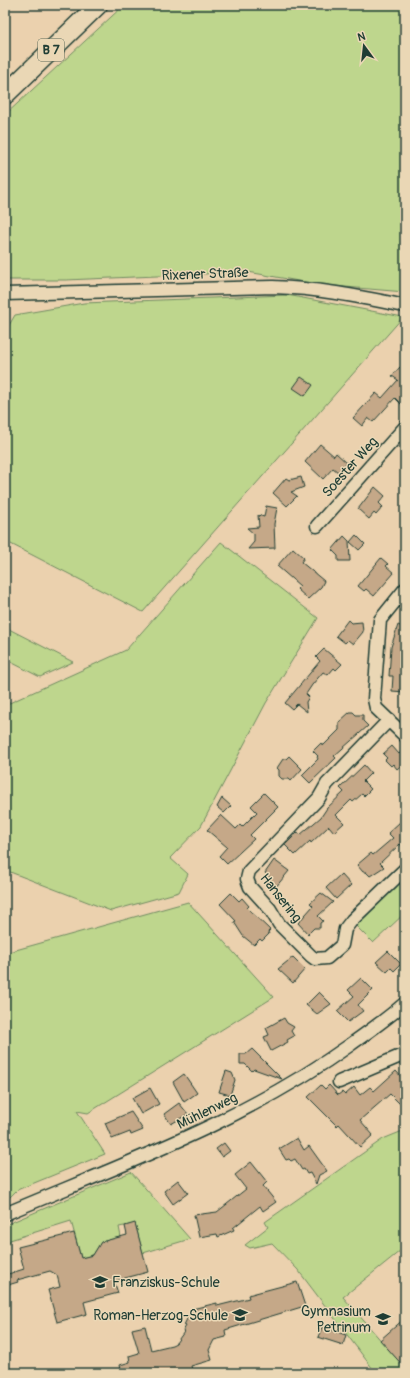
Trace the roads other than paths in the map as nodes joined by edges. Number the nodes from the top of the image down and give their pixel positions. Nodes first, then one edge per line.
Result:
1 (98, 5) edge
2 (5, 95) edge
3 (5, 294) edge
4 (405, 306) edge
5 (405, 427) edge
6 (318, 526) dead end
7 (405, 589) edge
8 (389, 720) junction
9 (405, 736) edge
10 (405, 869) edge
11 (405, 1003) edge
12 (405, 1054) edge
13 (339, 1082) dead end
14 (5, 1214) edge

1 - 2 main road, B 7
3 - 4 street, Rixener Straße
5 - 6 street, Soester Weg
7 - 8 street
8 - 9 street
8 - 10 street, Hansering
11 - 14 street, Mühlenweg
12 - 13 street

